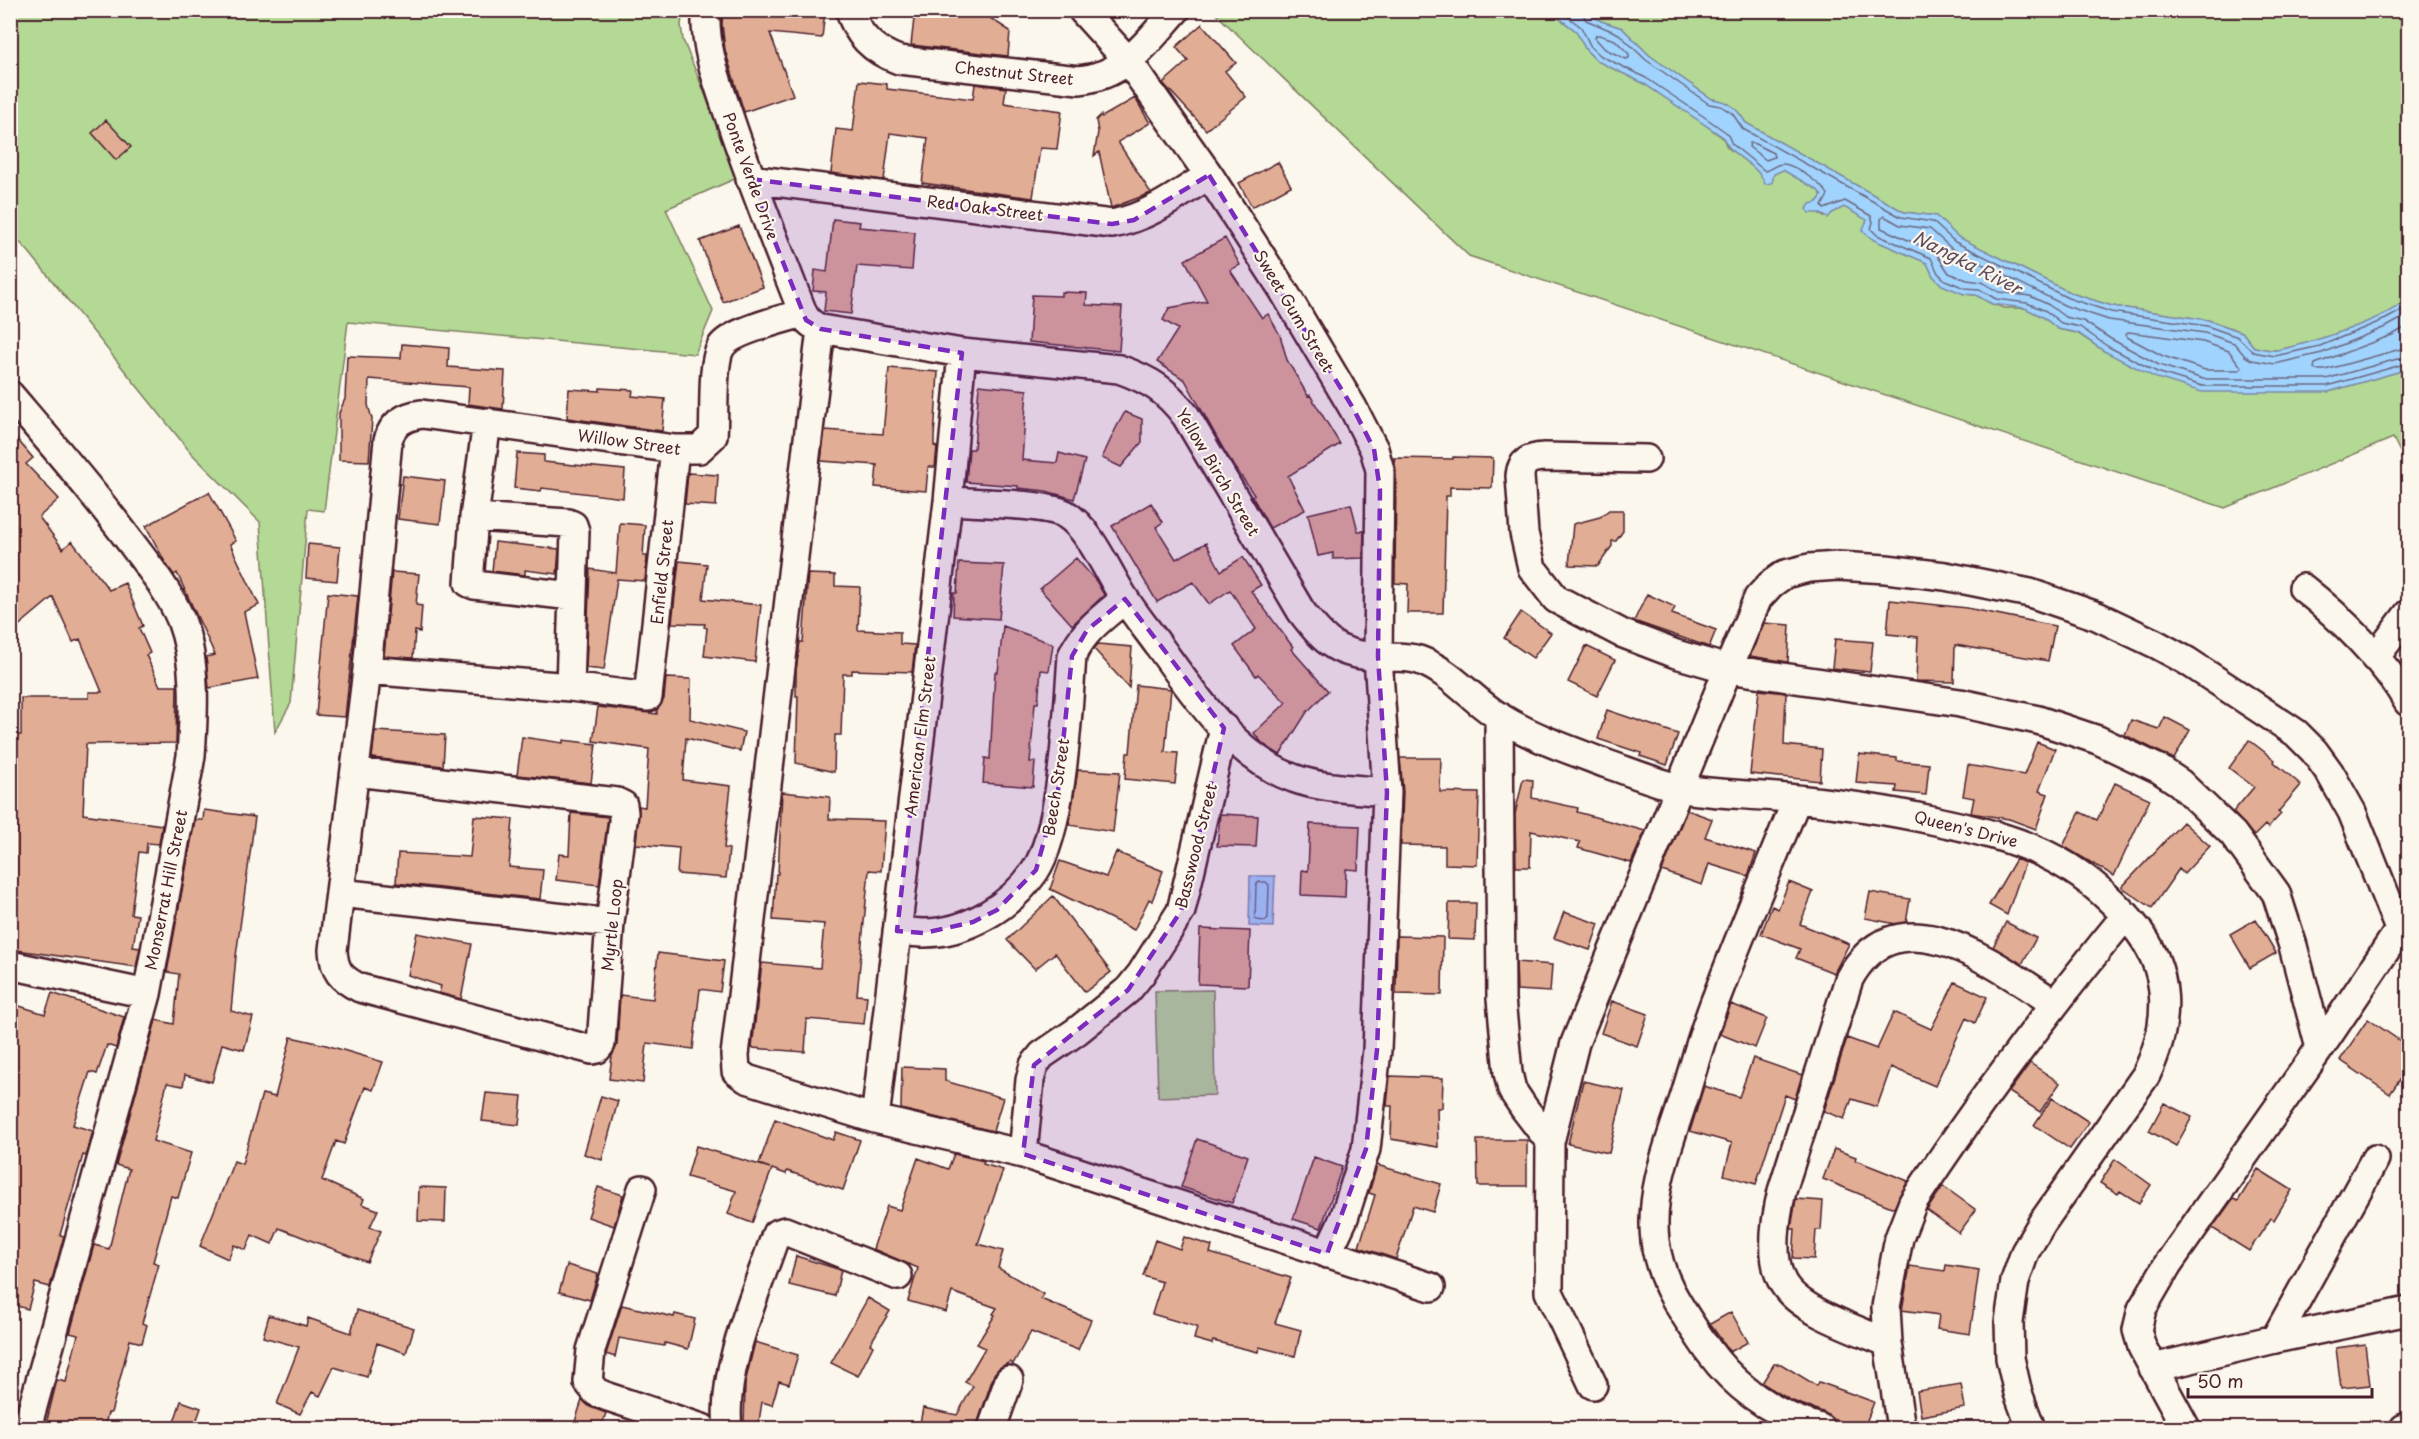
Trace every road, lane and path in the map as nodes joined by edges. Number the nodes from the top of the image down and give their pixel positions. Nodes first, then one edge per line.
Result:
1 (706, 10) edge
2 (850, 10) edge
3 (1082, 10) edge
4 (1176, 10) edge
5 (1129, 62) junction
6 (1209, 175) junction
7 (750, 178) junction
8 (812, 321) junction
9 (962, 353) junction
10 (10, 395) edge
11 (487, 422) junction
12 (675, 449) junction
13 (1646, 459) dead end
14 (948, 501) junction
15 (474, 517) junction
16 (2303, 588) dead end
17 (573, 596) junction
18 (1125, 599) junction
19 (2409, 614) edge
20 (1378, 657) junction
21 (2376, 658) junction
22 (1728, 669) junction
23 (367, 670) junction
24 (1456, 681) joint
25 (570, 687) junction
26 (2409, 702) edge
27 (1499, 716) junction
28 (1224, 728) junction
29 (356, 771) junction
30 (1679, 788) junction
31 (1387, 792) junction
32 (1797, 799) junction
33 (340, 893) junction
34 (2126, 915) junction
35 (610, 923) junction
36 (2404, 923) edge
37 (897, 930) junction
38 (10, 965) edge
39 (147, 994) junction
40 (2054, 1004) junction
41 (2320, 1048) junction
42 (874, 1119) junction
43 (1550, 1142) junction
44 (1023, 1154) junction
45 (2375, 1159) dead end
46 (642, 1189) dead end
47 (1327, 1254) junction
48 (898, 1276) dead end
49 (1431, 1287) dead end
50 (2409, 1311) edge
51 (2275, 1339) junction
52 (1888, 1343) junction
53 (2153, 1368) junction
54 (1009, 1380) dead end
55 (1593, 1385) dead end
56 (2409, 1427) edge
57 (27, 1428) edge
58 (702, 1428) edge
59 (729, 1428) edge
60 (992, 1428) edge
61 (1820, 1428) edge
62 (1901, 1428) edge
63 (2031, 1428) edge
64 (2186, 1428) edge
65 (2404, 1428) edge

1 - 7 street, Ponte Verde Drive
2 - 5 street, Chestnut Street
3 - 5 street, Sweet Gum Street
4 - 5 street, Chestnut Street
5 - 6 street, Sweet Gum Street
6 - 7 street, Red Oak Street
6 - 20 street, Sweet Gum Street
7 - 8 street, Ponte Verde Drive
8 - 9 street, Yellow Birch Street
8 - 12 street, Willow Street
8 - 42 street
9 - 14 street, American Elm Street
9 - 20 street, Yellow Birch Street
10 - 39 street, Monserrat Hill Street
11 - 12 street, Willow Street
11 - 15 street
11 - 23 street, Willow Street
12 - 25 street, Enfield Street
13 - 22 street
14 - 18 street
14 - 37 street, American Elm Street
15 - 17 street
15 - 17 street
16 - 21 street
17 - 25 street
18 - 28 street
18 - 37 street, Beech Street
19 - 21 street
20 - 24 street, Yellow Birch Street
20 - 31 street, Sweet Gum Street
21 - 26 street
22 - 30 street
22 - 36 street
22 - 41 street
23 - 25 street
23 - 29 street
24 - 27 street, Queen's Drive
27 - 30 street, Queen's Drive
27 - 43 street
28 - 31 street
28 - 44 street, Basswood Street
29 - 33 street
29 - 35 street, Myrtle Loop
30 - 32 street, Queen's Drive
30 - 43 street
31 - 47 street, Sweet Gum Street
32 - 34 street, Queen's Drive
32 - 61 street
33 - 35 street
33 - 35 street, Myrtle Loop
34 - 40 street
34 - 63 street, Queen's Drive
36 - 41 street
37 - 42 street, American Elm Street
38 - 39 street
39 - 57 street, Monserrat Hill Street
40 - 52 street
40 - 52 street
41 - 53 street
42 - 44 street
43 - 55 street
44 - 47 street
45 - 51 street
46 - 58 street
47 - 49 street
48 - 59 street
50 - 51 street
51 - 53 street
52 - 62 street
53 - 64 street
54 - 60 street
56 - 65 street

